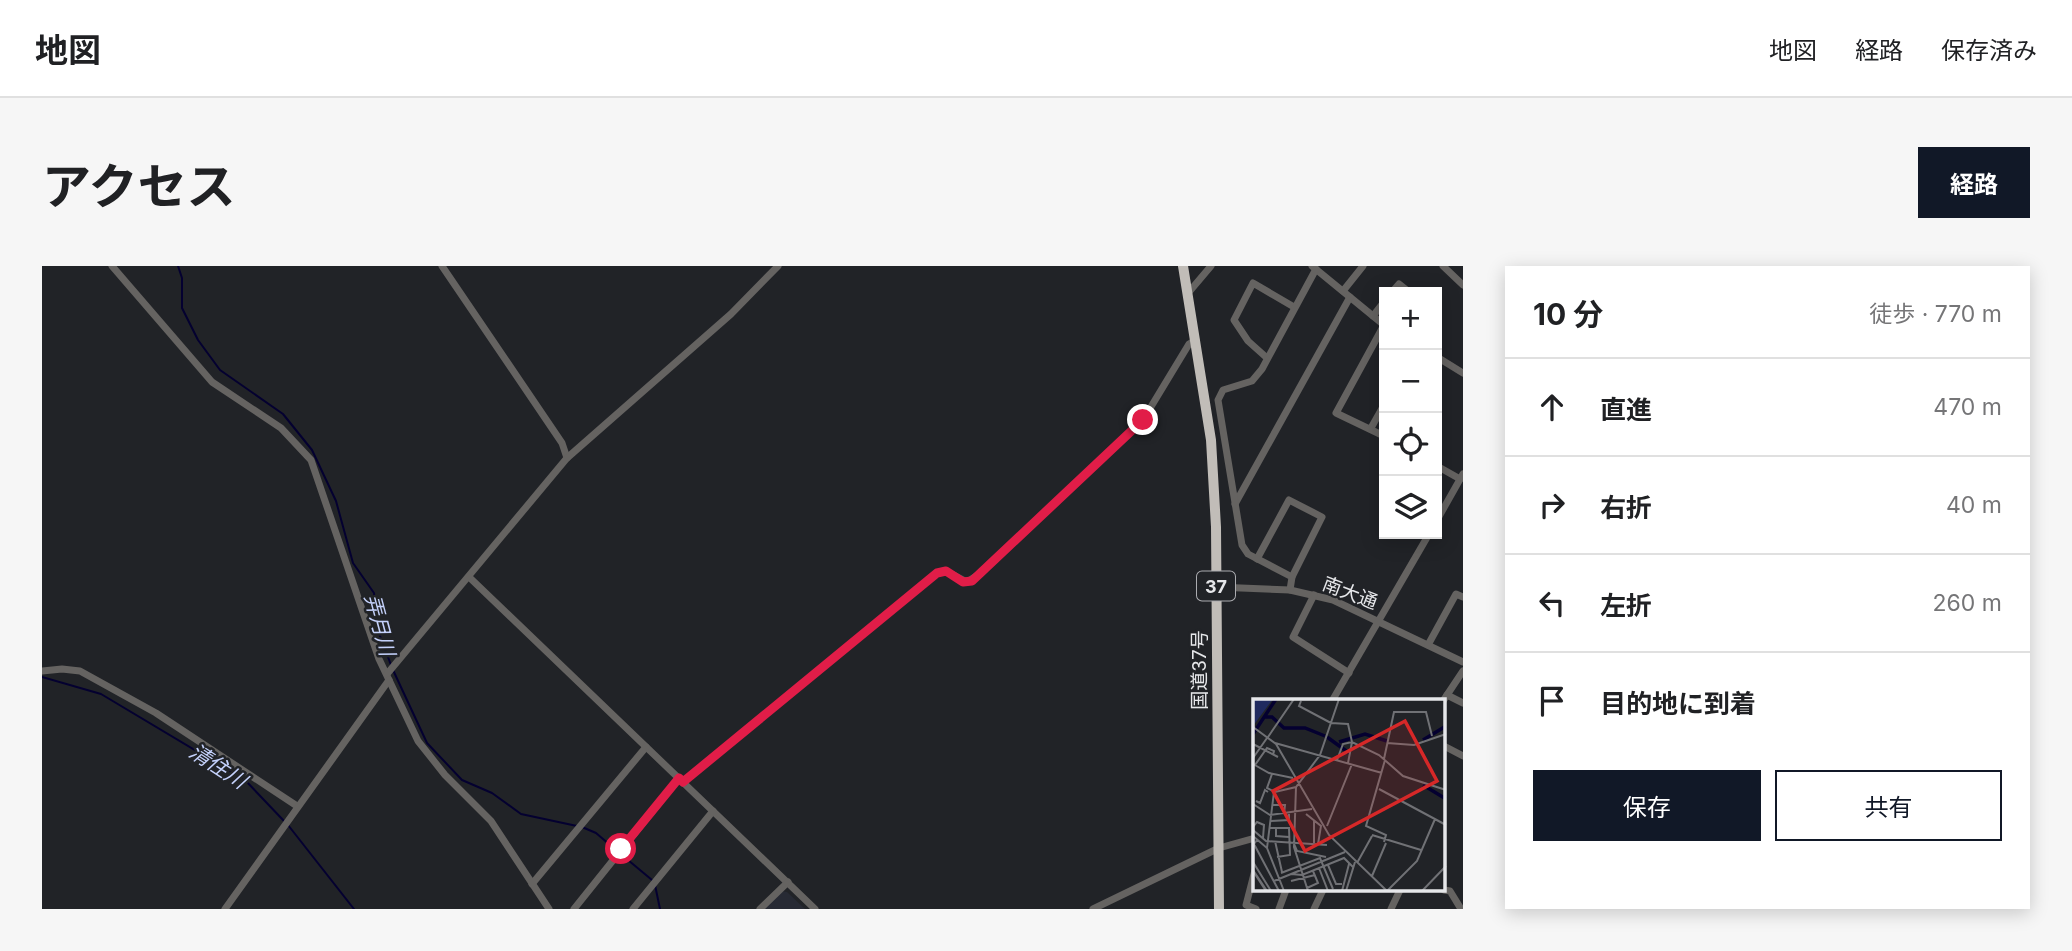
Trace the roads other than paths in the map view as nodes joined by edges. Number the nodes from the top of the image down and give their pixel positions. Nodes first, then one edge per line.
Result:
1 (111, 266) edge
2 (442, 266) edge
3 (778, 266) edge
4 (1183, 266) edge
5 (1211, 266) edge
6 (1363, 266) edge
7 (1443, 266) edge
8 (1314, 268) edge
9 (1463, 269) edge
10 (1457, 277) junction
11 (1463, 285) edge
12 (1343, 291) junction
13 (1189, 292) junction
14 (1350, 298) junction
15 (1294, 307) junction
16 (1379, 308) edge
17 (1373, 316) junction
18 (1197, 339) junction
19 (1267, 358) junction
20 (1442, 360) edge
21 (1463, 373) edge
22 (1379, 413) edge
23 (1371, 428) junction
24 (1379, 433) edge
25 (567, 458) junction
26 (1442, 468) edge
27 (1462, 477) edge
28 (1235, 505) junction
29 (1442, 511) edge
30 (1426, 539) edge
31 (1257, 559) junction
32 (469, 577) junction
33 (1292, 577) junction
34 (1216, 587) junction
35 (1290, 590) junction
36 (1314, 595) junction
37 (1463, 597) edge
38 (1380, 621) junction
39 (1428, 645) junction
40 (1463, 662) edge
41 (42, 671) edge
42 (1463, 671) edge
43 (1349, 673) junction
44 (388, 677) junction
45 (1445, 698) edge
46 (1333, 699) edge
47 (1463, 703) edge
48 (646, 747) junction
49 (681, 780) junction
50 (297, 806) junction
51 (713, 811) junction
52 (1253, 835) edge
53 (1220, 848) junction
54 (1253, 879) edge
55 (788, 882) junction
56 (532, 884) junction
57 (1446, 890) edge
58 (1285, 892) edge
59 (1399, 892) edge
60 (1463, 894) edge
61 (1456, 901) junction
62 (225, 909) edge
63 (549, 909) edge
64 (574, 909) edge
65 (633, 909) edge
66 (760, 909) edge
67 (815, 909) edge
68 (1093, 909) edge
69 (1219, 909) edge
70 (1256, 909) edge
71 (1279, 909) edge
72 (1391, 909) edge
73 (1461, 909) edge

1 - 44 street
2 - 25 street
3 - 25 street
4 - 13 highway, 国道37号 / 37
5 - 13 street
6 - 12 street
7 - 10 street
8 - 12 street
8 - 15 street
9 - 10 street
10 - 11 street
12 - 14 street
13 - 18 highway, 国道37号 / 37
14 - 17 street
14 - 28 street
15 - 19 street
15 - 19 street
16 - 17 street
17 - 23 street
18 - 34 highway, 国道37号 / 37
18 - 49 street
19 - 28 street
20 - 21 street
22 - 23 street
23 - 24 street
25 - 32 street
26 - 27 street
27 - 29 street
28 - 31 street
30 - 38 street
31 - 33 street
31 - 33 street
32 - 44 street
32 - 48 street
33 - 35 street
34 - 35 street, 南大通
34 - 53 highway, 国道37号 / 37
35 - 36 street, 南大通
36 - 38 street, 南大通
36 - 43 street
37 - 39 street
38 - 39 street, 南大通
38 - 43 street
39 - 40 street, 南大通
41 - 50 street
42 - 45 street
43 - 46 street
44 - 50 street
44 - 56 street
45 - 47 street
48 - 49 street
48 - 56 street
49 - 51 street
49 - 64 street
50 - 62 street
51 - 55 street
51 - 65 street
52 - 53 street
53 - 68 street
53 - 69 highway, 国道37号 / 37
54 - 70 street
55 - 66 street
55 - 67 street
56 - 63 street
57 - 61 street
58 - 71 street
59 - 72 street
60 - 61 street
61 - 73 street

